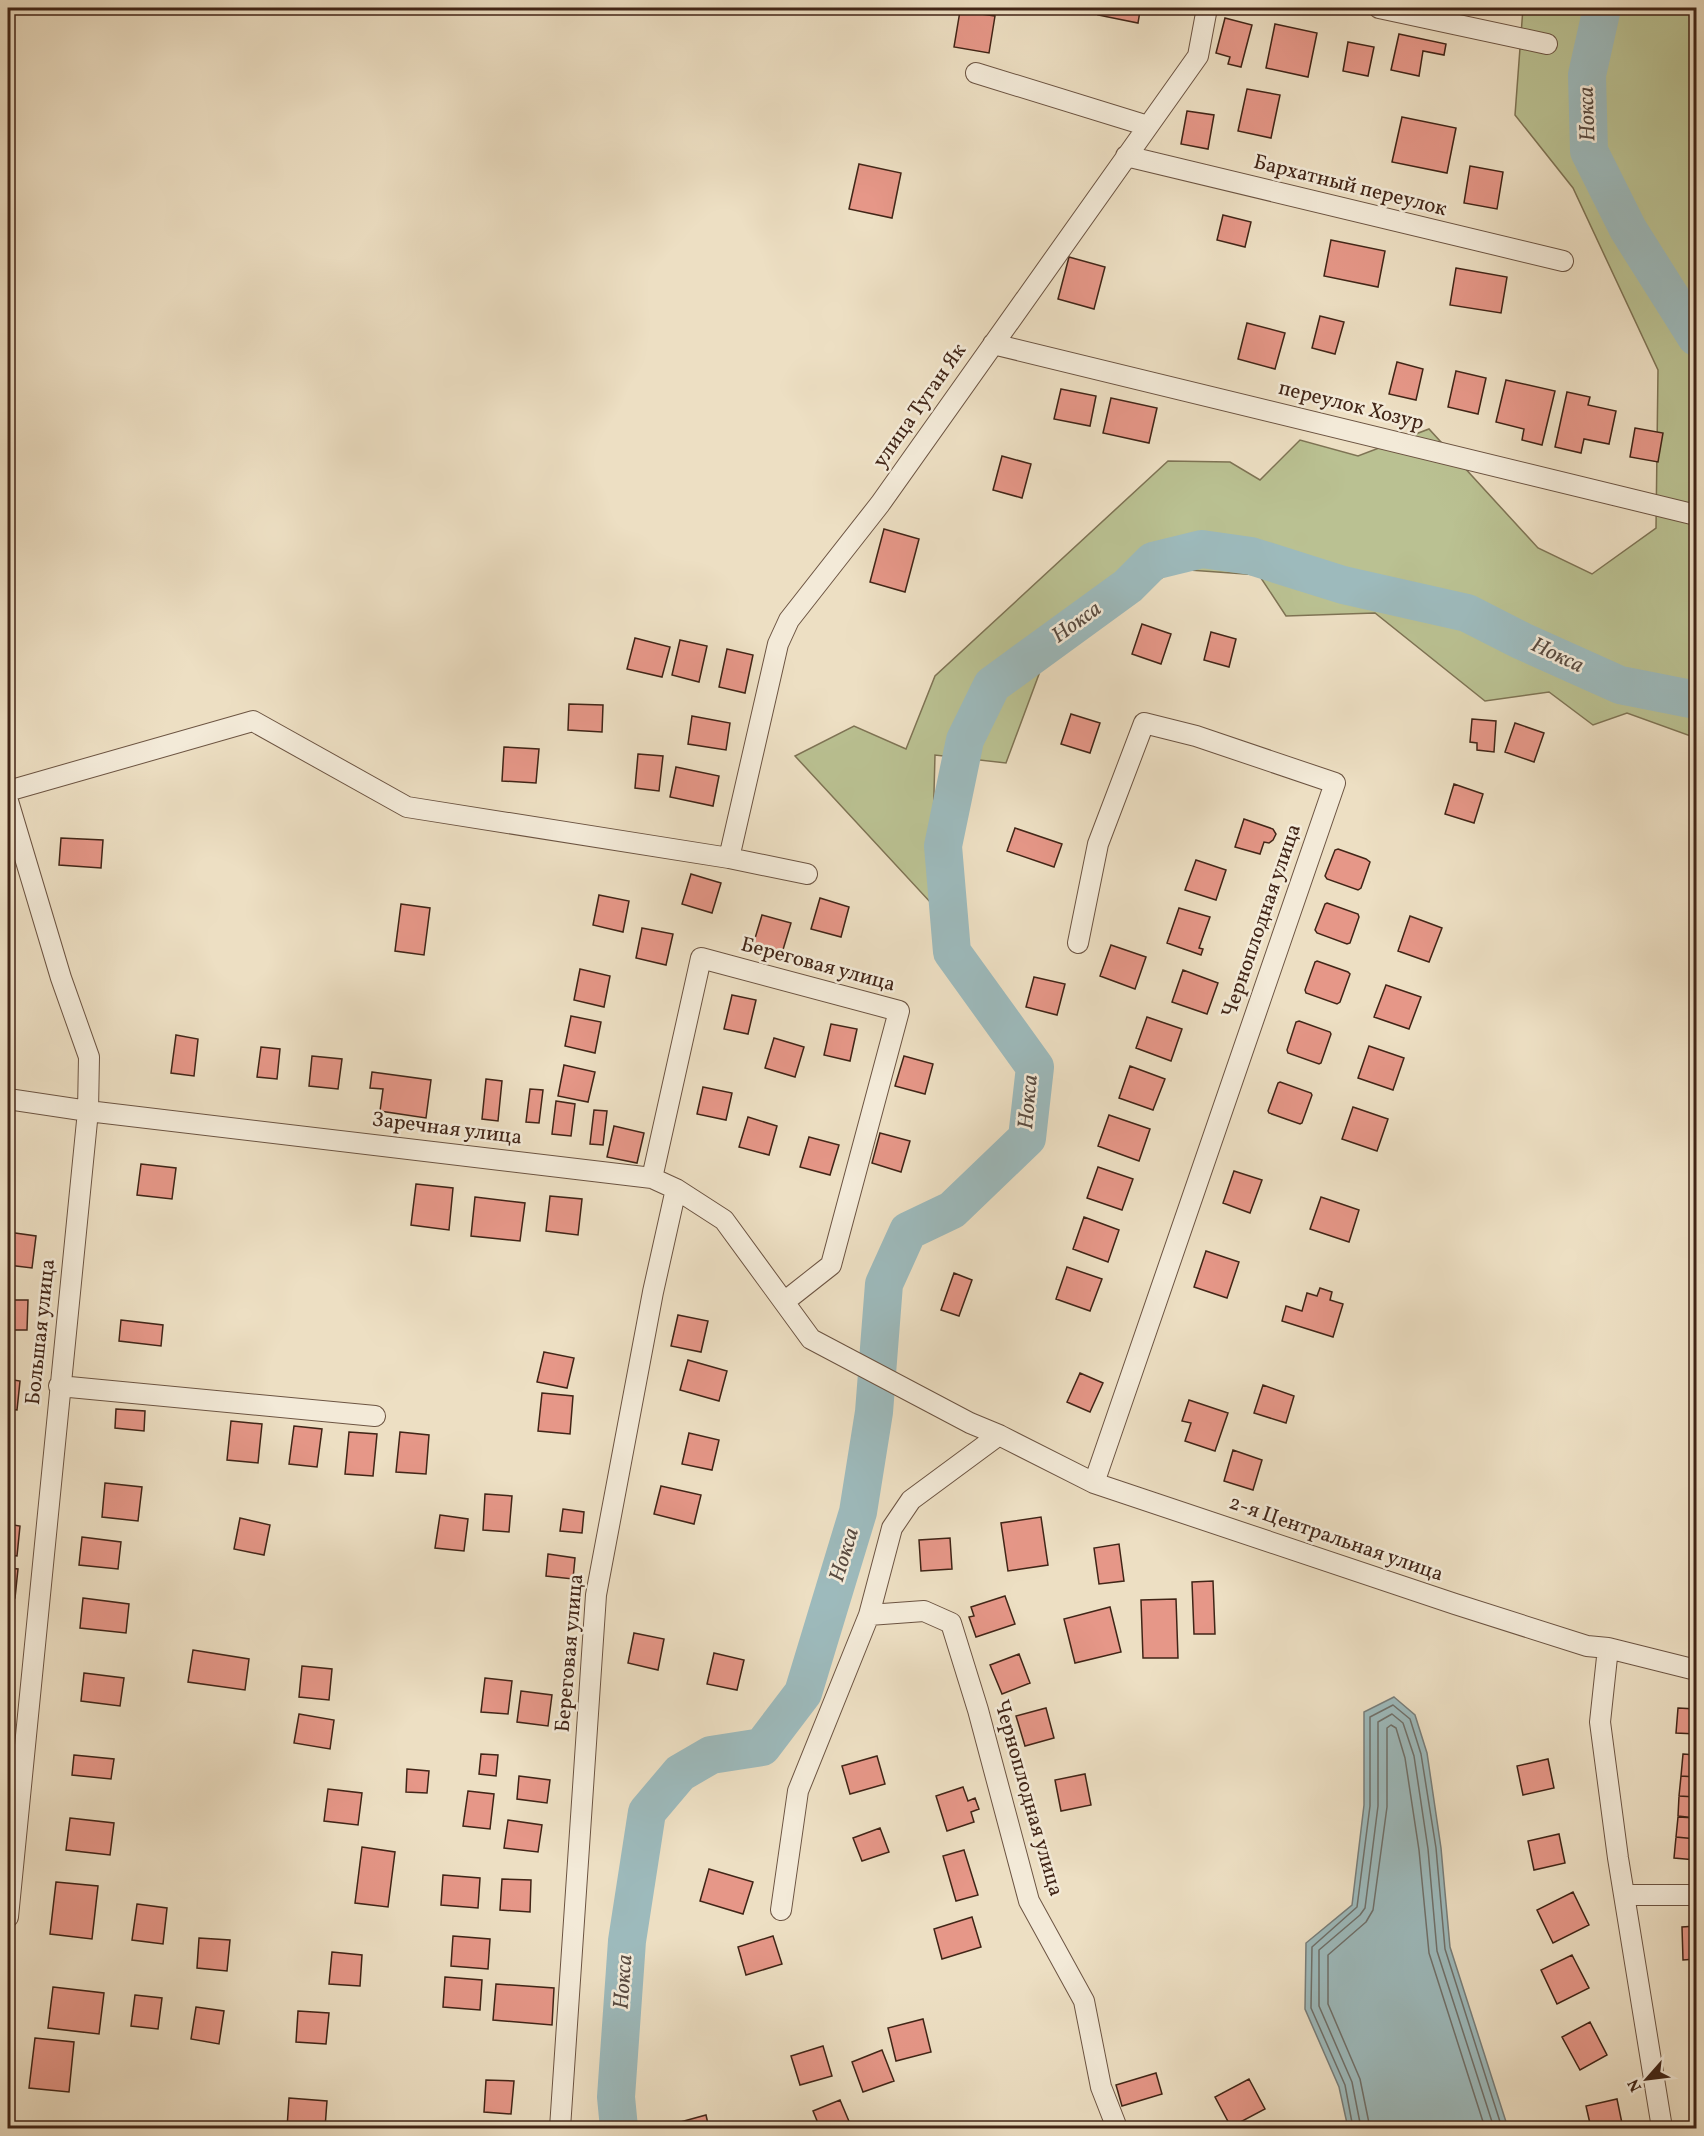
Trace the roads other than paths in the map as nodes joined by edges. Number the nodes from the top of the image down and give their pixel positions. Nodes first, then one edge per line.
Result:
1 (1207, 8) edge
2 (1379, 8) edge
3 (1547, 44) dead end
4 (975, 73) dead end
5 (1148, 126) junction
6 (1126, 156) junction
7 (1563, 261) dead end
8 (993, 344) junction
9 (1696, 515) edge
10 (8, 790) edge
11 (8, 801) edge
12 (729, 858) junction
13 (807, 874) dead end
14 (1078, 943) dead end
15 (8, 1100) edge
16 (88, 1111) junction
17 (652, 1178) junction
18 (676, 1189) junction
19 (784, 1302) junction
20 (811, 1339) joint
21 (59, 1386) junction
22 (375, 1416) dead end
23 (999, 1435) junction
24 (1094, 1483) junction
25 (869, 1615) junction
26 (1608, 1648) junction
27 (1696, 1670) edge
28 (1625, 1895) junction
29 (1696, 1895) edge
30 (781, 1910) dead end
31 (8, 1917) edge
32 (560, 2128) edge
33 (1117, 2128) edge
34 (1662, 2128) edge

1 - 5 street, улица Туган Як
2 - 3 street
4 - 5 street
5 - 6 street, улица Туган Як
6 - 7 street, Бархатный переулок
6 - 8 street, улица Туган Як
8 - 9 street, переулок Хозур
8 - 12 street, улица Туган Як
10 - 12 street
11 - 16 street, Большая улица
12 - 13 street
14 - 24 street, Черноплодная улица
15 - 16 street, Заречная улица
16 - 17 street, Заречная улица
16 - 21 street, Большая улица
17 - 18 street, Заречная улица
17 - 19 street, Береговая улица
18 - 19 street, Заречная улица
18 - 32 street, Береговая улица
19 - 20 street, Заречная улица
20 - 23 street, 2-я Центральная улица
21 - 22 street
21 - 31 street, Большая улица
23 - 24 street, 2-я Центральная улица
23 - 25 street
24 - 26 street, 2-я Центральная улица
25 - 30 street
25 - 33 street, Черноплодная улица
26 - 27 street, 2-я Центральная улица
26 - 28 street
28 - 29 street
28 - 34 street

